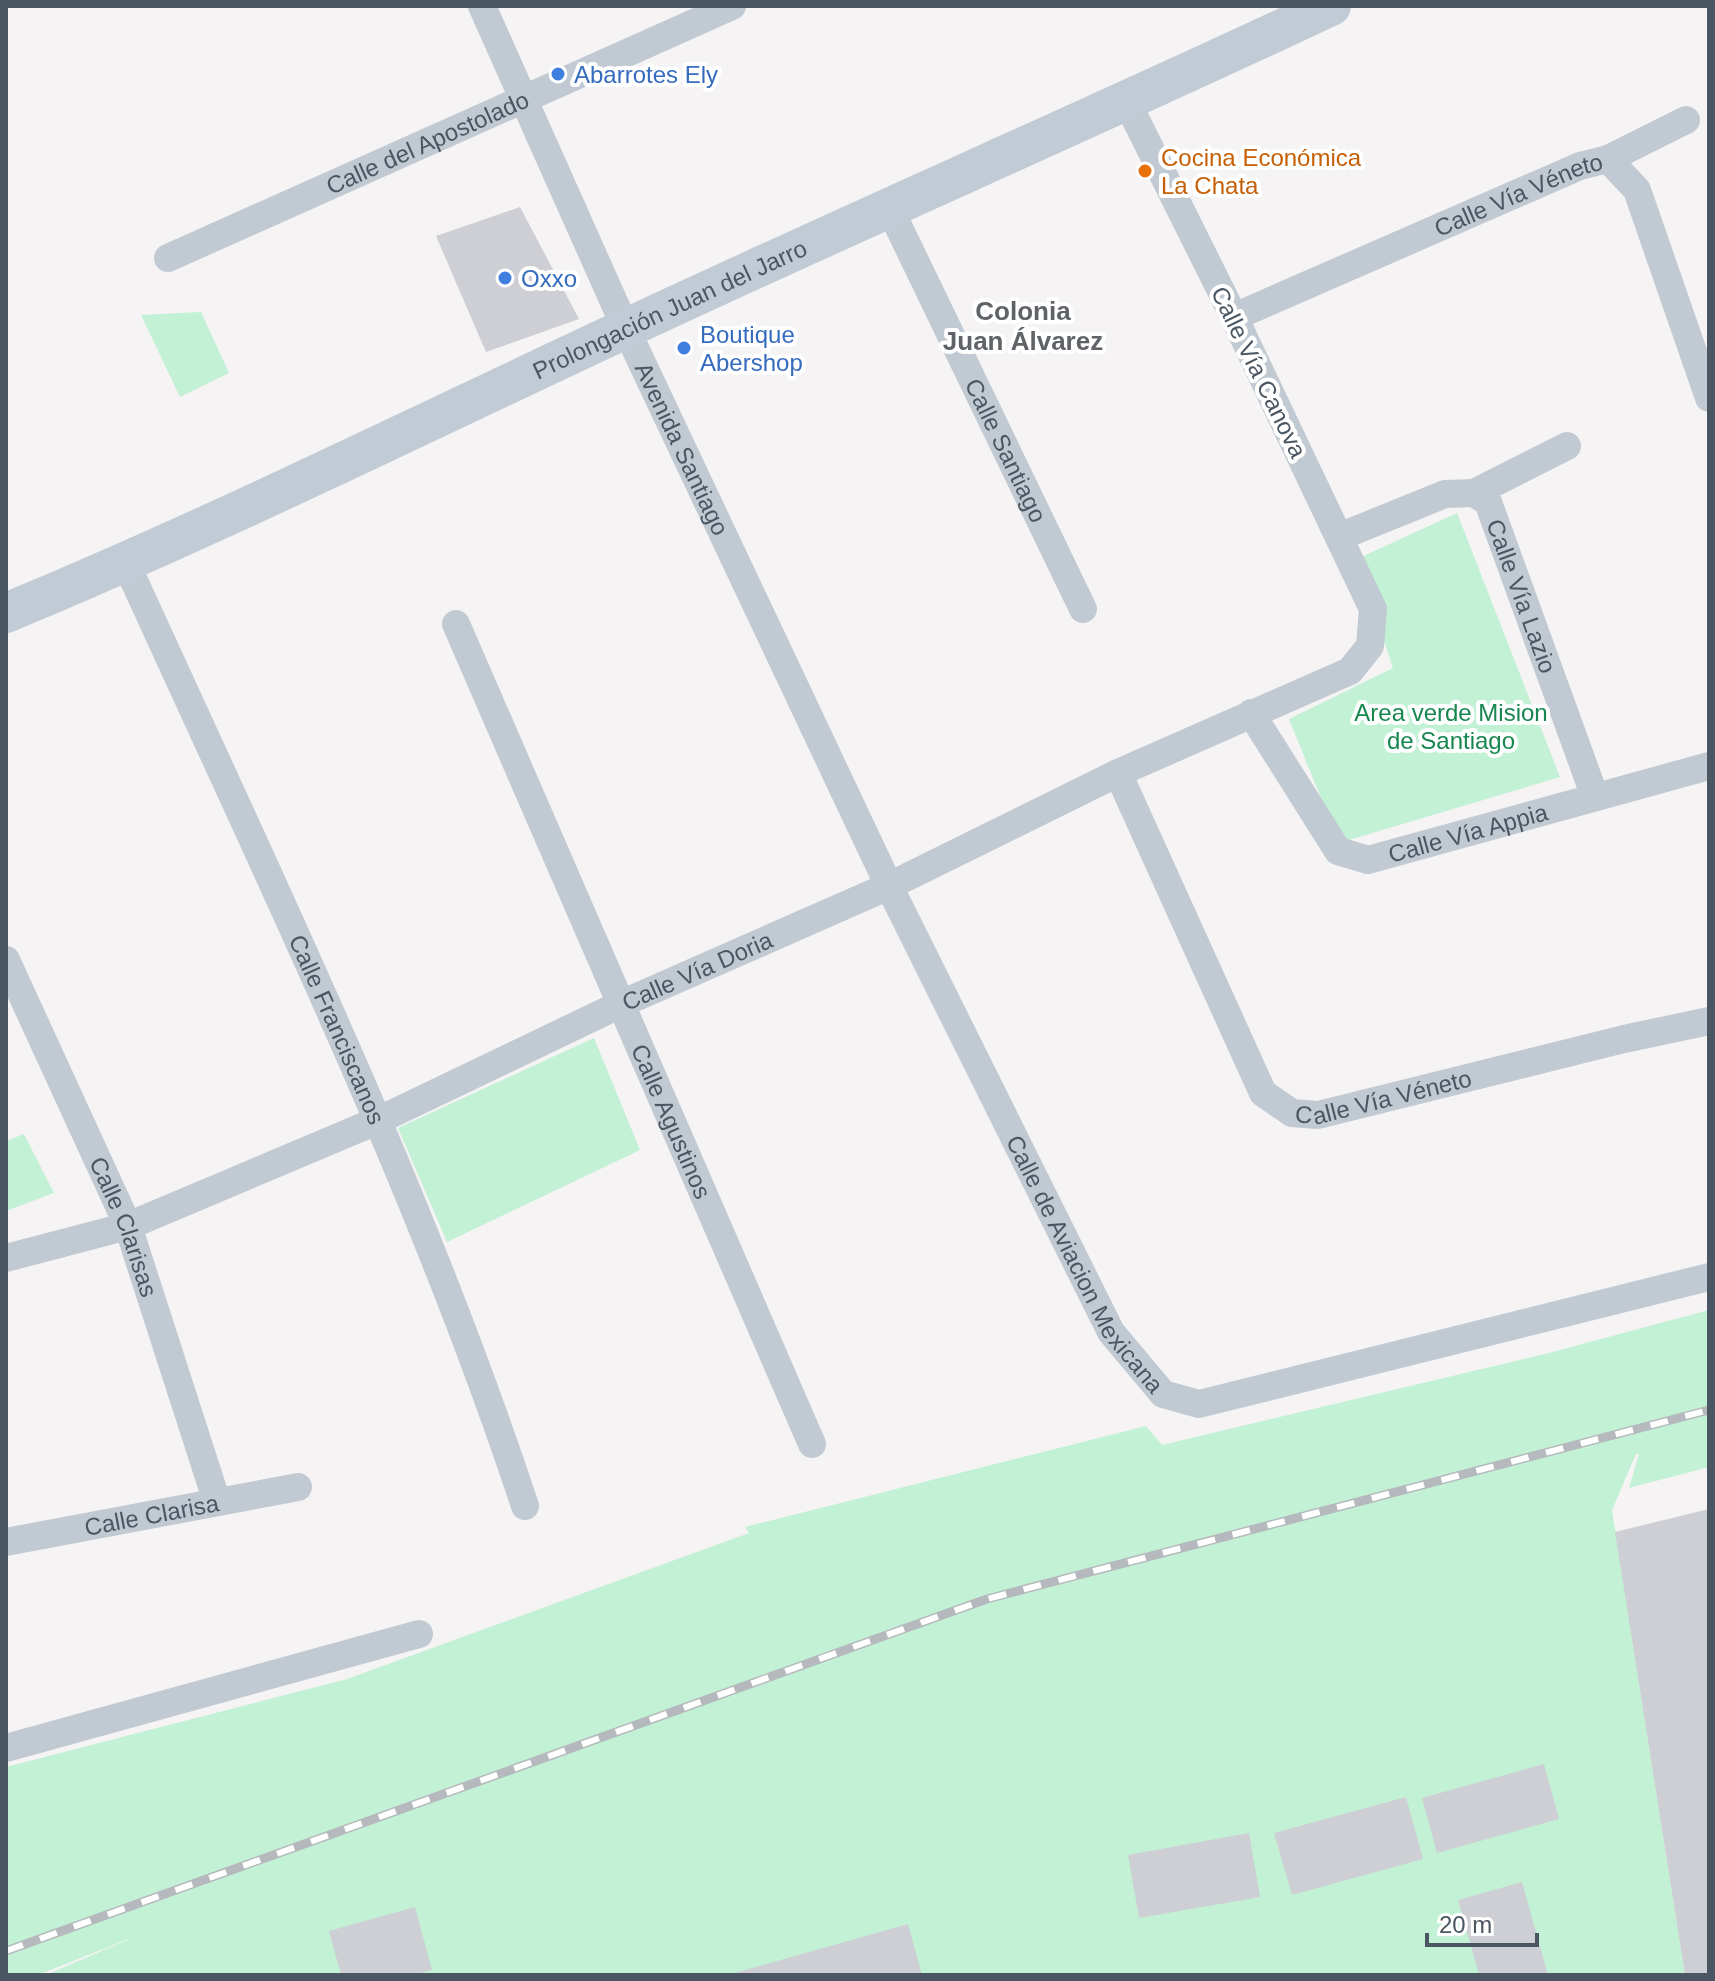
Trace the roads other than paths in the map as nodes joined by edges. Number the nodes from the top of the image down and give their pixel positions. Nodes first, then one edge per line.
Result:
1 (482, 6) edge
2 (732, 6) edge
3 (1331, 6) edge
4 (524, 101) junction
5 (1127, 102) junction
6 (1686, 120) dead end
7 (1608, 159) junction
8 (889, 207) junction
9 (168, 258) dead end
10 (1234, 317) junction
11 (626, 329) junction
12 (1709, 398) edge
13 (1567, 446) dead end
14 (1474, 493) junction
15 (1339, 537) junction
16 (126, 563) junction
17 (1083, 609) dead end
18 (6, 613) edge
19 (456, 624) dead end
20 (1370, 646) joint
21 (1251, 713) junction
22 (1709, 766) edge
23 (1118, 773) junction
24 (1595, 797) junction
25 (889, 886) junction
26 (6, 960) edge
27 (621, 1004) junction
28 (1709, 1021) edge
29 (379, 1120) junction
30 (128, 1226) junction
31 (6, 1258) edge
32 (1709, 1277) edge
33 (812, 1444) dead end
34 (298, 1487) dead end
35 (217, 1502) junction
36 (525, 1506) dead end
37 (6, 1542) edge
38 (419, 1634) dead end
39 (6, 1748) edge

1 - 4 street, Avenida Santiago
2 - 4 street, Calle del Apostolado
3 - 5 main road, Prolongación Juan del Jarro
4 - 9 street, Calle del Apostolado
4 - 11 street, Avenida Santiago
5 - 8 main road, Prolongación Juan del Jarro
5 - 10 street, Calle Vía Canova
6 - 7 street
7 - 10 street, Calle Vía Véneto
7 - 12 street, Calle Vía Véneto
8 - 11 main road, Prolongación Juan del Jarro
8 - 17 street, Calle Santiago
10 - 15 street, Calle Vía Canova
11 - 16 main road, Prolongación Juan del Jarro
11 - 25 street, Avenida Santiago
13 - 14 street
14 - 15 street, Calle Vía Lazio
14 - 24 street, Calle Vía Lazio
15 - 20 street, Calle Vía Canova
16 - 18 main road, Prolongación Juan del Jarro
16 - 29 street, Calle Franciscanos
19 - 27 street, Calle Agustinos
20 - 21 street, Calle Vía Doria
21 - 23 street, Calle Vía Doria
21 - 24 street, Calle Vía Appia
22 - 24 street, Calle Vía Appia
23 - 25 street, Calle Vía Doria
23 - 28 street, Calle Vía Véneto
25 - 27 street, Calle Vía Doria
25 - 32 street, Calle de Aviacion Mexicana
26 - 30 street, Calle Clarisas
27 - 29 street, Calle Vía Doria
27 - 33 street, Calle Agustinos
29 - 30 street, Calle Vía Doria
29 - 36 street, Calle Franciscanos
30 - 31 street, Calle Vía Doria
30 - 35 street, Calle Clarisas
34 - 35 street, Calle Clarisa
35 - 37 street, Calle Clarisa
38 - 39 street

